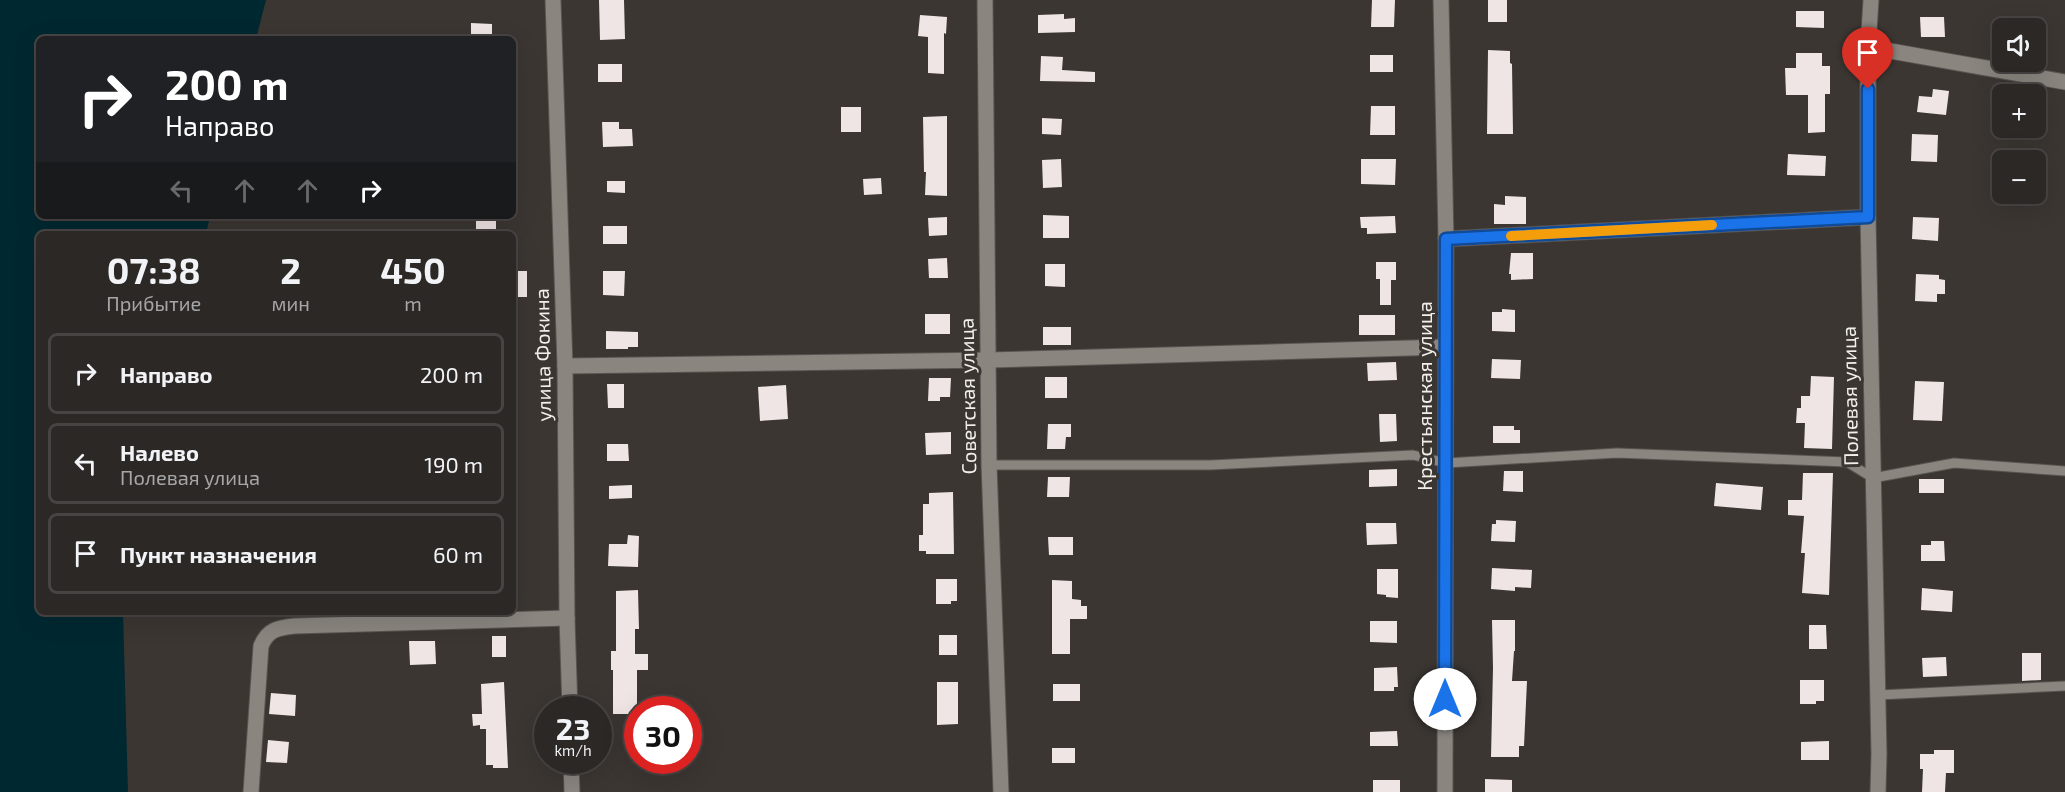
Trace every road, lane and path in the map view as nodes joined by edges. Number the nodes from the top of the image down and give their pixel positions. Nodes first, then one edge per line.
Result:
1 (553, 0) edge
2 (985, 0) edge
3 (1441, 0) edge
4 (1871, 0) edge
5 (1869, 46) junction
6 (2065, 82) edge
7 (1868, 217) junction
8 (1446, 239) junction
9 (1445, 347) junction
10 (988, 360) junction
11 (565, 366) junction
12 (1446, 464) junction
13 (989, 465) junction
14 (2065, 471) edge
15 (1873, 478) junction
16 (567, 618) junction
17 (2065, 686) edge
18 (1878, 695) junction
19 (570, 696) edge
20 (571, 774) edge
21 (250, 792) edge
22 (572, 792) edge
23 (1001, 792) edge
24 (1445, 792) edge
25 (1878, 792) edge

1 - 11 street, улица Фокина
2 - 10 street, Советская улица
3 - 8 street, Крестьянская улица
4 - 5 street, Полевая улица
5 - 6 street
5 - 7 street, Полевая улица
7 - 8 street
7 - 15 street, Полевая улица
8 - 9 street, Крестьянская улица
9 - 10 street
9 - 12 street, Крестьянская улица
10 - 11 street
10 - 13 street, Советская улица
11 - 16 street, улица Фокина
12 - 13 lane
12 - 15 lane
12 - 24 street, Крестьянская улица
13 - 23 street, Советская улица
14 - 15 lane
15 - 18 street, Полевая улица
16 - 19 street, улица Фокина
16 - 21 street
17 - 18 lane
18 - 25 street, Полевая улица
20 - 22 street

